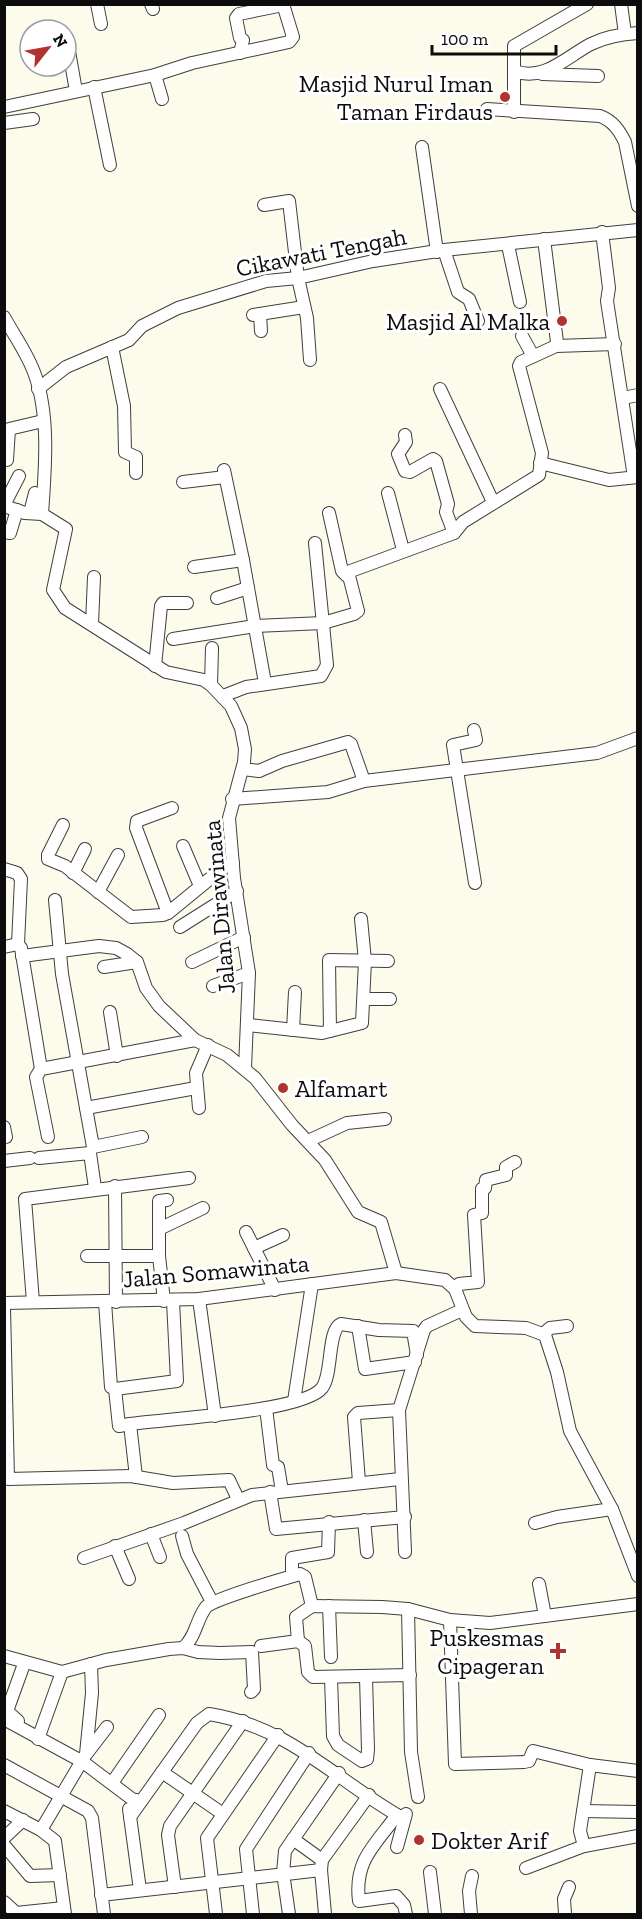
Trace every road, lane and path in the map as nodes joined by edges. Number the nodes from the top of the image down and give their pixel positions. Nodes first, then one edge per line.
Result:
1 (97, 4) edge
2 (587, 4) edge
3 (621, 4) edge
4 (283, 5) edge
5 (238, 9) edge
6 (101, 24) dead end
7 (631, 33) edge
8 (240, 53) junction
9 (514, 71) junction
10 (541, 74) junction
11 (155, 75) junction
12 (598, 75) dead end
13 (74, 78) edge
14 (94, 87) junction
15 (76, 91) junction
16 (162, 99) dead end
17 (4, 107) edge
18 (487, 109) dead end
19 (514, 112) junction
20 (33, 119) dead end
21 (4, 123) edge
22 (422, 147) dead end
23 (110, 165) dead end
24 (264, 205) dead end
25 (638, 206) edge
26 (638, 230) edge
27 (602, 232) junction
28 (544, 239) junction
29 (508, 245) junction
30 (441, 251) junction
31 (298, 278) junction
32 (520, 302) dead end
33 (304, 307) junction
34 (4, 317) edge
35 (477, 321) dead end
36 (261, 331) dead end
37 (522, 336) dead end
38 (615, 344) junction
39 (556, 346) junction
40 (112, 347) junction
41 (533, 356) junction
42 (310, 360) dead end
43 (38, 389) junction
44 (440, 389) dead end
45 (638, 395) edge
46 (623, 398) junction
47 (43, 421) junction
48 (405, 435) dead end
49 (8, 460) dead end
50 (540, 463) junction
51 (136, 473) dead end
52 (20, 476) dead end
53 (636, 477) edge
54 (183, 482) dead end
55 (34, 493) dead end
56 (388, 493) dead end
57 (493, 502) junction
58 (4, 506) edge
59 (30, 512) junction
60 (329, 513) dead end
61 (4, 532) edge
62 (454, 534) junction
63 (315, 543) dead end
64 (403, 550) junction
65 (243, 560) junction
66 (194, 567) dead end
67 (347, 576) junction
68 (94, 577) dead end
69 (248, 588) junction
70 (218, 598) dead end
71 (187, 603) dead end
72 (323, 623) junction
73 (92, 624) junction
74 (255, 626) junction
75 (173, 639) dead end
76 (212, 648) dead end
77 (155, 666) junction
78 (265, 683) junction
79 (211, 685) junction
80 (223, 696) junction
81 (474, 730) dead end
82 (638, 738) edge
83 (459, 768) junction
84 (243, 769) junction
85 (364, 781) junction
86 (232, 800) junction
87 (172, 808) dead end
88 (63, 825) dead end
89 (183, 846) dead end
90 (85, 849) dead end
91 (118, 855) dead end
92 (228, 866) junction
93 (4, 869) edge
94 (73, 873) junction
95 (198, 881) junction
96 (475, 884) dead end
97 (237, 891) junction
98 (98, 892) junction
99 (55, 900) dead end
100 (168, 913) junction
101 (361, 919) dead end
102 (180, 927) dead end
103 (244, 937) junction
104 (4, 947) edge
105 (20, 950) junction
106 (59, 950) junction
107 (365, 961) junction
108 (388, 961) dead end
109 (137, 962) junction
110 (192, 962) dead end
111 (104, 967) dead end
112 (249, 973) junction
113 (213, 986) dead end
114 (295, 992) dead end
115 (364, 999) junction
116 (390, 999) dead end
117 (110, 1012) dead end
118 (248, 1025) junction
119 (293, 1030) junction
120 (330, 1032) junction
121 (195, 1040) junction
122 (208, 1045) junction
123 (117, 1056) junction
124 (244, 1057) junction
125 (77, 1062) junction
126 (41, 1069) junction
127 (196, 1088) junction
128 (86, 1108) junction
129 (199, 1108) dead end
130 (385, 1119) dead end
131 (48, 1137) dead end
132 (142, 1137) dead end
133 (308, 1141) junction
134 (4, 1161) edge
135 (514, 1162) dead end
136 (189, 1178) dead end
137 (115, 1186) junction
138 (95, 1188) junction
139 (167, 1200) dead end
140 (203, 1208) dead end
141 (159, 1229) junction
142 (246, 1232) dead end
143 (283, 1235) dead end
144 (255, 1248) junction
145 (87, 1256) dead end
146 (117, 1256) junction
147 (159, 1256) junction
148 (396, 1273) junction
149 (312, 1284) junction
150 (455, 1289) junction
151 (274, 1290) junction
152 (199, 1299) junction
153 (169, 1301) junction
154 (33, 1302) junction
155 (110, 1302) junction
156 (4, 1303) edge
157 (4, 1308) edge
158 (462, 1310) junction
159 (358, 1326) junction
160 (567, 1326) dead end
161 (543, 1334) junction
162 (416, 1358) junction
163 (115, 1389) junction
164 (294, 1401) junction
165 (266, 1408) junction
166 (399, 1410) junction
167 (215, 1416) junction
168 (130, 1424) junction
169 (136, 1477) junction
170 (7, 1479) edge
171 (400, 1479) junction
172 (359, 1482) junction
173 (276, 1492) junction
174 (238, 1499) junction
175 (612, 1509) junction
176 (405, 1517) junction
177 (364, 1520) junction
178 (329, 1522) junction
179 (535, 1523) dead end
180 (151, 1534) junction
181 (182, 1536) dead end
182 (116, 1546) junction
183 (367, 1552) dead end
184 (405, 1552) dead end
185 (160, 1557) dead end
186 (84, 1558) dead end
187 (637, 1573) edge
188 (292, 1576) junction
189 (129, 1580) dead end
190 (539, 1584) dead end
191 (212, 1602) junction
192 (638, 1604) edge
193 (312, 1606) junction
194 (329, 1606) junction
195 (408, 1609) junction
196 (545, 1616) junction
197 (450, 1620) junction
198 (298, 1641) junction
199 (261, 1646) dead end
200 (183, 1648) junction
201 (4, 1656) edge
202 (331, 1657) dead end
203 (24, 1664) junction
204 (91, 1664) junction
205 (62, 1672) junction
206 (410, 1676) junction
207 (366, 1677) junction
208 (332, 1678) junction
209 (10, 1684) edge
210 (251, 1692) dead end
211 (159, 1715) dead end
212 (4, 1719) edge
213 (243, 1721) junction
214 (107, 1727) dead end
215 (278, 1735) junction
216 (39, 1736) junction
217 (309, 1753) junction
218 (85, 1758) junction
219 (4, 1765) edge
220 (590, 1765) junction
221 (638, 1771) edge
222 (162, 1772) junction
223 (339, 1773) junction
224 (112, 1783) junction
225 (124, 1793) junction
226 (193, 1793) junction
227 (63, 1796) junction
228 (369, 1796) junction
229 (418, 1797) dead end
230 (141, 1801) junction
231 (583, 1810) junction
232 (4, 1811) edge
233 (638, 1812) edge
234 (223, 1814) junction
235 (130, 1816) junction
236 (402, 1816) junction
237 (23, 1820) junction
238 (41, 1830) junction
239 (638, 1836) edge
240 (4, 1838) edge
241 (293, 1839) junction
242 (582, 1841) junction
243 (4, 1845) edge
244 (397, 1846) dead end
245 (322, 1865) junction
246 (526, 1868) dead end
247 (430, 1872) dead end
248 (283, 1873) junction
249 (60, 1875) junction
250 (472, 1876) dead end
251 (248, 1877) junction
252 (211, 1881) junction
253 (175, 1887) junction
254 (569, 1887) dead end
255 (140, 1890) junction
256 (101, 1895) junction
257 (4, 1902) edge
258 (64, 1911) edge
259 (104, 1914) edge
260 (216, 1914) edge
261 (253, 1914) edge
262 (289, 1914) edge
263 (326, 1914) edge
264 (406, 1914) edge
265 (435, 1914) edge
266 (471, 1914) edge
267 (565, 1914) edge

1 - 6 street
2 - 9 street
3 - 7 street
4 - 5 street
4 - 8 street
5 - 8 street
7 - 10 street
8 - 11 street
9 - 10 street
9 - 19 street
10 - 12 street
11 - 14 street
11 - 16 street
13 - 15 street
14 - 15 street
14 - 23 street
15 - 17 street
18 - 19 street
19 - 25 street
20 - 21 street
22 - 30 street
24 - 31 street
26 - 27 street, Cikawati Tengah
27 - 28 street, Cikawati Tengah
27 - 38 street
28 - 29 street, Cikawati Tengah
28 - 39 street
29 - 30 street, Cikawati Tengah
29 - 32 street
30 - 31 street, Cikawati Tengah
30 - 35 street
31 - 33 street
31 - 40 street, Cikawati Tengah
33 - 36 street
33 - 42 street
34 - 43 street
37 - 41 street
38 - 39 street
38 - 46 street
39 - 41 street
40 - 43 street, Cikawati Tengah
40 - 51 street
41 - 50 street
43 - 47 street
44 - 57 street
45 - 46 street
46 - 53 street
47 - 49 street
47 - 59 street
48 - 62 street
50 - 53 street
50 - 57 street
52 - 58 street
54 - 65 street
55 - 59 street
56 - 64 street
57 - 62 street
58 - 59 street
59 - 61 street
59 - 73 street, Jalan Dirawinata
60 - 67 street
62 - 64 street
63 - 72 street
64 - 67 street
65 - 66 street
65 - 69 street
67 - 72 street
68 - 73 street
69 - 70 street
69 - 74 street
71 - 77 street
72 - 74 street
72 - 78 street
73 - 77 street, Jalan Dirawinata
74 - 75 street
74 - 78 street
76 - 79 street
77 - 79 street, Jalan Dirawinata
78 - 80 street
79 - 80 street, Jalan Dirawinata
80 - 84 street, Jalan Dirawinata
81 - 83 street
82 - 83 street
83 - 85 street
83 - 96 street
84 - 85 street
84 - 86 street, Jalan Dirawinata
85 - 86 street
86 - 92 street, Jalan Dirawinata
87 - 100 street
88 - 94 street
89 - 95 street
90 - 94 street
91 - 98 street
92 - 95 street
92 - 97 street, Jalan Dirawinata
93 - 105 street
94 - 98 street
95 - 100 street
97 - 102 street
97 - 103 street, Jalan Dirawinata
98 - 100 street
99 - 106 street
101 - 107 street, Jalan Dirawinata
103 - 110 street
103 - 112 street, Jalan Dirawinata
104 - 105 street
105 - 106 street
105 - 126 street
106 - 109 street
106 - 125 street
107 - 108 street
107 - 115 street, Jalan Dirawinata
107 - 120 street
109 - 111 street
109 - 121 street
112 - 113 street
112 - 118 street, Jalan Dirawinata
114 - 119 street
115 - 116 street
115 - 120 street, Jalan Dirawinata
117 - 123 street
118 - 119 street, Jalan Dirawinata
118 - 124 street, Jalan Dirawinata
119 - 120 street, Jalan Dirawinata
121 - 122 street
121 - 123 street
122 - 124 street
122 - 127 street
123 - 125 street
124 - 133 street
125 - 126 street
125 - 128 street
126 - 131 street
127 - 128 street
127 - 129 street
128 - 132 street
130 - 133 street
133 - 148 street
134 - 138 street
135 - 150 street
136 - 137 street
137 - 138 street
137 - 146 street
138 - 154 street
139 - 141 street
140 - 141 street
141 - 147 street
142 - 144 street
143 - 144 street
144 - 151 street
145 - 146 street
146 - 147 street
146 - 155 street
147 - 153 street
148 - 149 street, Jalan Somawinata
148 - 150 street, Jalan Somawinata
149 - 151 street, Jalan Somawinata
149 - 164 street
150 - 158 street
151 - 152 street, Jalan Somawinata
152 - 153 street, Jalan Somawinata
152 - 167 street
153 - 155 street, Jalan Somawinata
153 - 163 street
154 - 155 street, Jalan Somawinata
154 - 156 street, Jalan Somawinata
155 - 163 street
157 - 170 street
158 - 161 street
158 - 162 street
159 - 162 street
159 - 162 street
159 - 164 street
160 - 161 street
161 - 175 street
162 - 166 street
163 - 168 street
164 - 165 street
165 - 167 street
165 - 173 street
166 - 171 street
166 - 172 street
167 - 168 street
168 - 169 street
169 - 170 street
169 - 174 street
171 - 172 street
171 - 176 street
172 - 173 street
173 - 174 street
173 - 178 street
174 - 180 street
175 - 179 street
175 - 187 street
176 - 177 street
176 - 184 street
177 - 178 street
177 - 183 street
178 - 188 street
180 - 182 street
180 - 185 street
181 - 191 street
182 - 186 street
182 - 189 street
188 - 191 street
188 - 193 street
190 - 196 street
191 - 200 street
192 - 196 street
193 - 194 street
193 - 198 street
194 - 195 street
194 - 202 street
195 - 197 street
195 - 206 street
196 - 197 street
197 - 220 street
198 - 199 street
198 - 208 street
200 - 204 street
200 - 210 street
201 - 203 street
203 - 205 street
203 - 209 street
204 - 205 street
204 - 218 street
205 - 216 street
206 - 207 street
206 - 229 street
207 - 208 street
207 - 208 street
209 - 216 street
211 - 224 street
212 - 216 street
213 - 215 street
213 - 222 street
213 - 226 street
214 - 218 street
215 - 217 street
215 - 234 street
216 - 218 street
217 - 223 street
217 - 251 street
218 - 224 street
218 - 227 street
219 - 227 street
220 - 221 street
220 - 231 street
222 - 226 street
222 - 230 street
223 - 228 street
223 - 241 street
224 - 225 street
225 - 230 street
225 - 235 street
226 - 234 street
226 - 253 street
227 - 238 street
227 - 256 street
228 - 236 street
228 - 245 street
230 - 235 street
231 - 233 street
231 - 242 street
232 - 237 street
234 - 252 street
235 - 255 street
236 - 244 street
236 - 264 street
237 - 238 street
237 - 240 street
238 - 249 street
239 - 242 street
241 - 245 street
241 - 248 street
242 - 246 street
243 - 249 street
245 - 248 street
245 - 263 street
247 - 265 street
248 - 251 street
248 - 262 street
249 - 258 street
250 - 266 street
251 - 252 street
251 - 261 street
252 - 253 street
252 - 260 street
253 - 255 street
254 - 267 street
255 - 256 street
256 - 259 street
257 - 258 street

